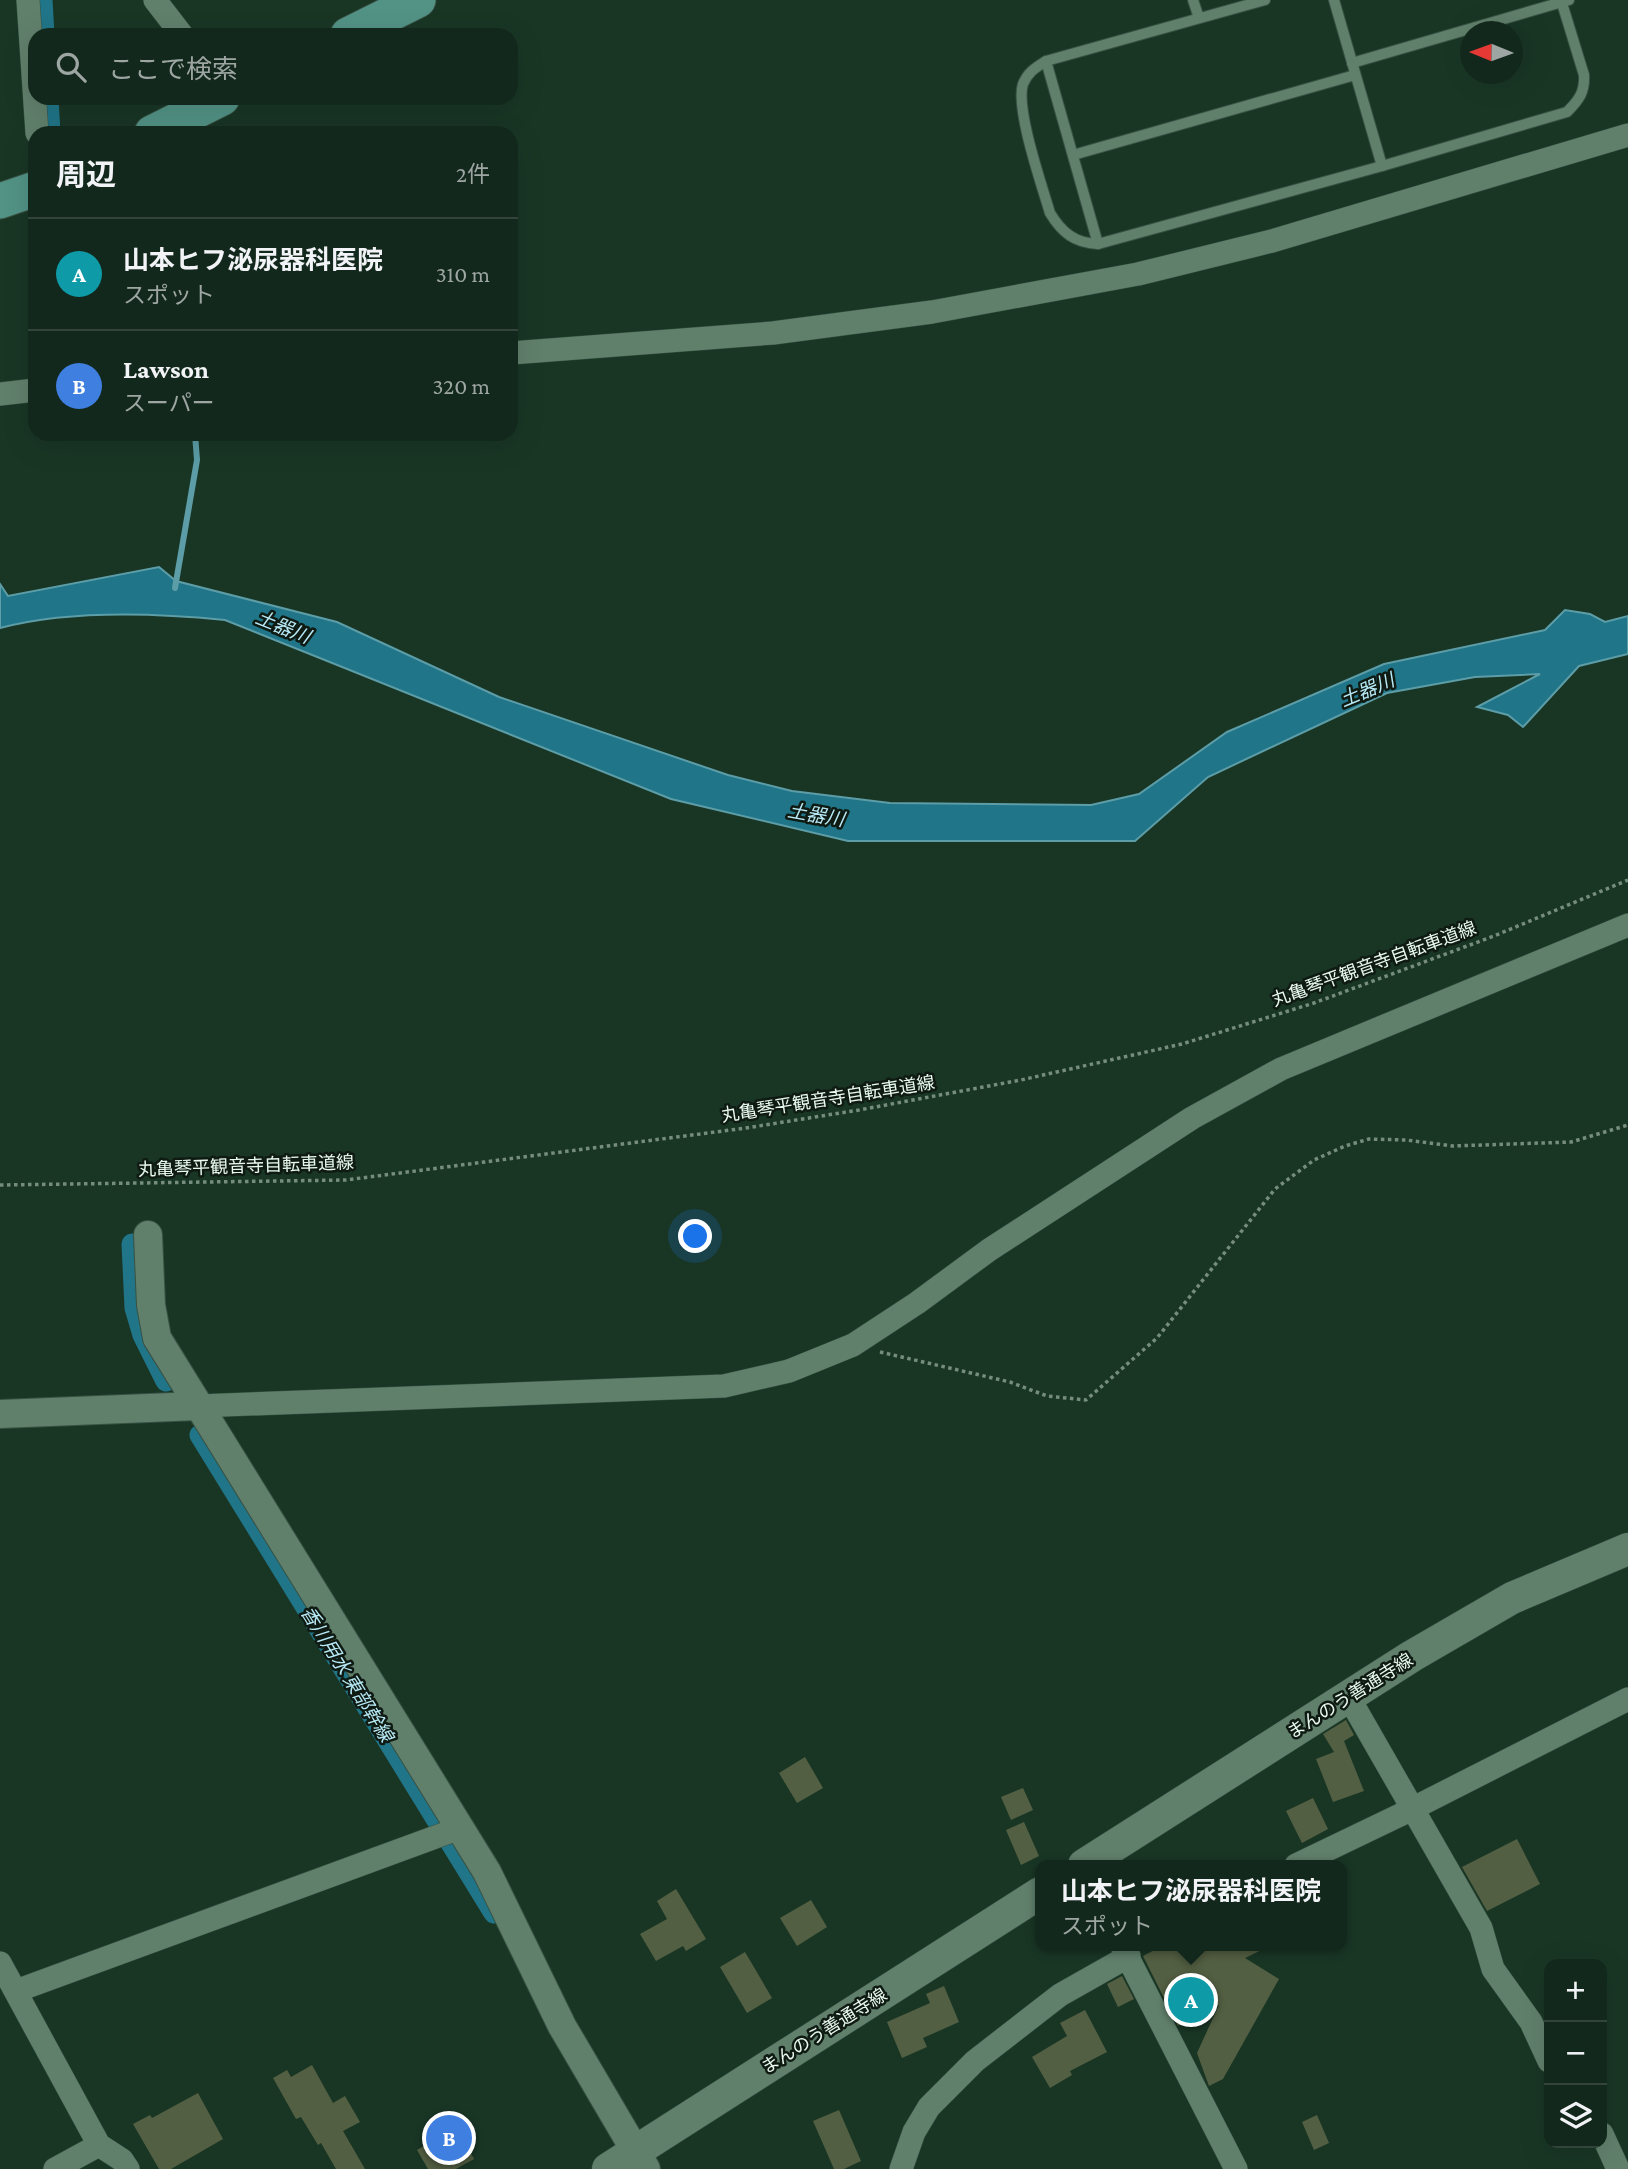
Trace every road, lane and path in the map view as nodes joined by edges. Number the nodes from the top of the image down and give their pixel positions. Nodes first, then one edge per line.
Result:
1 (28, 0) edge
2 (155, 0) edge
3 (1193, 0) edge
4 (1265, 0) edge
5 (1334, 0) edge
6 (1564, 1) edge
7 (408, 2) edge
8 (1199, 18) junction
9 (30, 28) edge
10 (177, 28) edge
11 (361, 28) edge
12 (1045, 61) junction
13 (1354, 69) junction
14 (35, 105) edge
15 (204, 105) edge
16 (37, 126) edge
17 (165, 126) edge
18 (1628, 135) edge
19 (1073, 155) junction
20 (1382, 166) junction
21 (28, 191) edge
22 (0, 201) edge
23 (1098, 244) junction
24 (518, 352) edge
25 (28, 391) edge
26 (0, 394) edge
27 (1628, 880) edge
28 (1628, 925) edge
29 (1628, 1125) edge
30 (0, 1185) edge
31 (148, 1235) dead end
32 (853, 1345) junction
33 (198, 1406) junction
34 (0, 1414) edge
35 (1628, 1549) edge
36 (1348, 1696) junction
37 (1628, 1699) edge
38 (1413, 1809) junction
39 (460, 1828) junction
40 (1092, 1860) edge
41 (1306, 1860) edge
42 (1035, 1897) edge
43 (1123, 1951) edge
44 (1127, 1951) edge
45 (0, 1963) edge
46 (16, 1991) junction
47 (1544, 2050) edge
48 (99, 2145) junction
49 (1607, 2145) edge
50 (641, 2160) edge
51 (55, 2169) edge
52 (128, 2169) edge
53 (608, 2169) edge
54 (901, 2169) edge
55 (1236, 2169) edge
56 (1618, 2169) edge

1 - 9 street
2 - 10 street
3 - 8 lane
4 - 8 lane
5 - 13 lane
6 - 13 lane
6 - 20 lane
7 - 11 main road
8 - 12 lane
12 - 19 lane
12 - 23 lane
13 - 19 lane
13 - 20 lane
14 - 16 street
15 - 17 main road
18 - 24 street
19 - 23 lane
20 - 23 lane
21 - 22 main road
25 - 26 street
27 - 30 path, 丸亀琴平観音寺自転車道線
28 - 32 street
29 - 32 path
31 - 33 street
32 - 33 street
33 - 34 street
33 - 39 street
35 - 36 main road, まんのう善通寺線
36 - 38 street
36 - 40 main road, まんのう善通寺線
37 - 38 street
38 - 41 street
38 - 47 street
39 - 46 street
39 - 50 street
42 - 50 main road, まんのう善通寺線
43 - 54 street
44 - 55 street
45 - 46 street
46 - 48 street
48 - 51 street
48 - 52 street
49 - 56 street
50 - 53 main road, まんのう善通寺線

